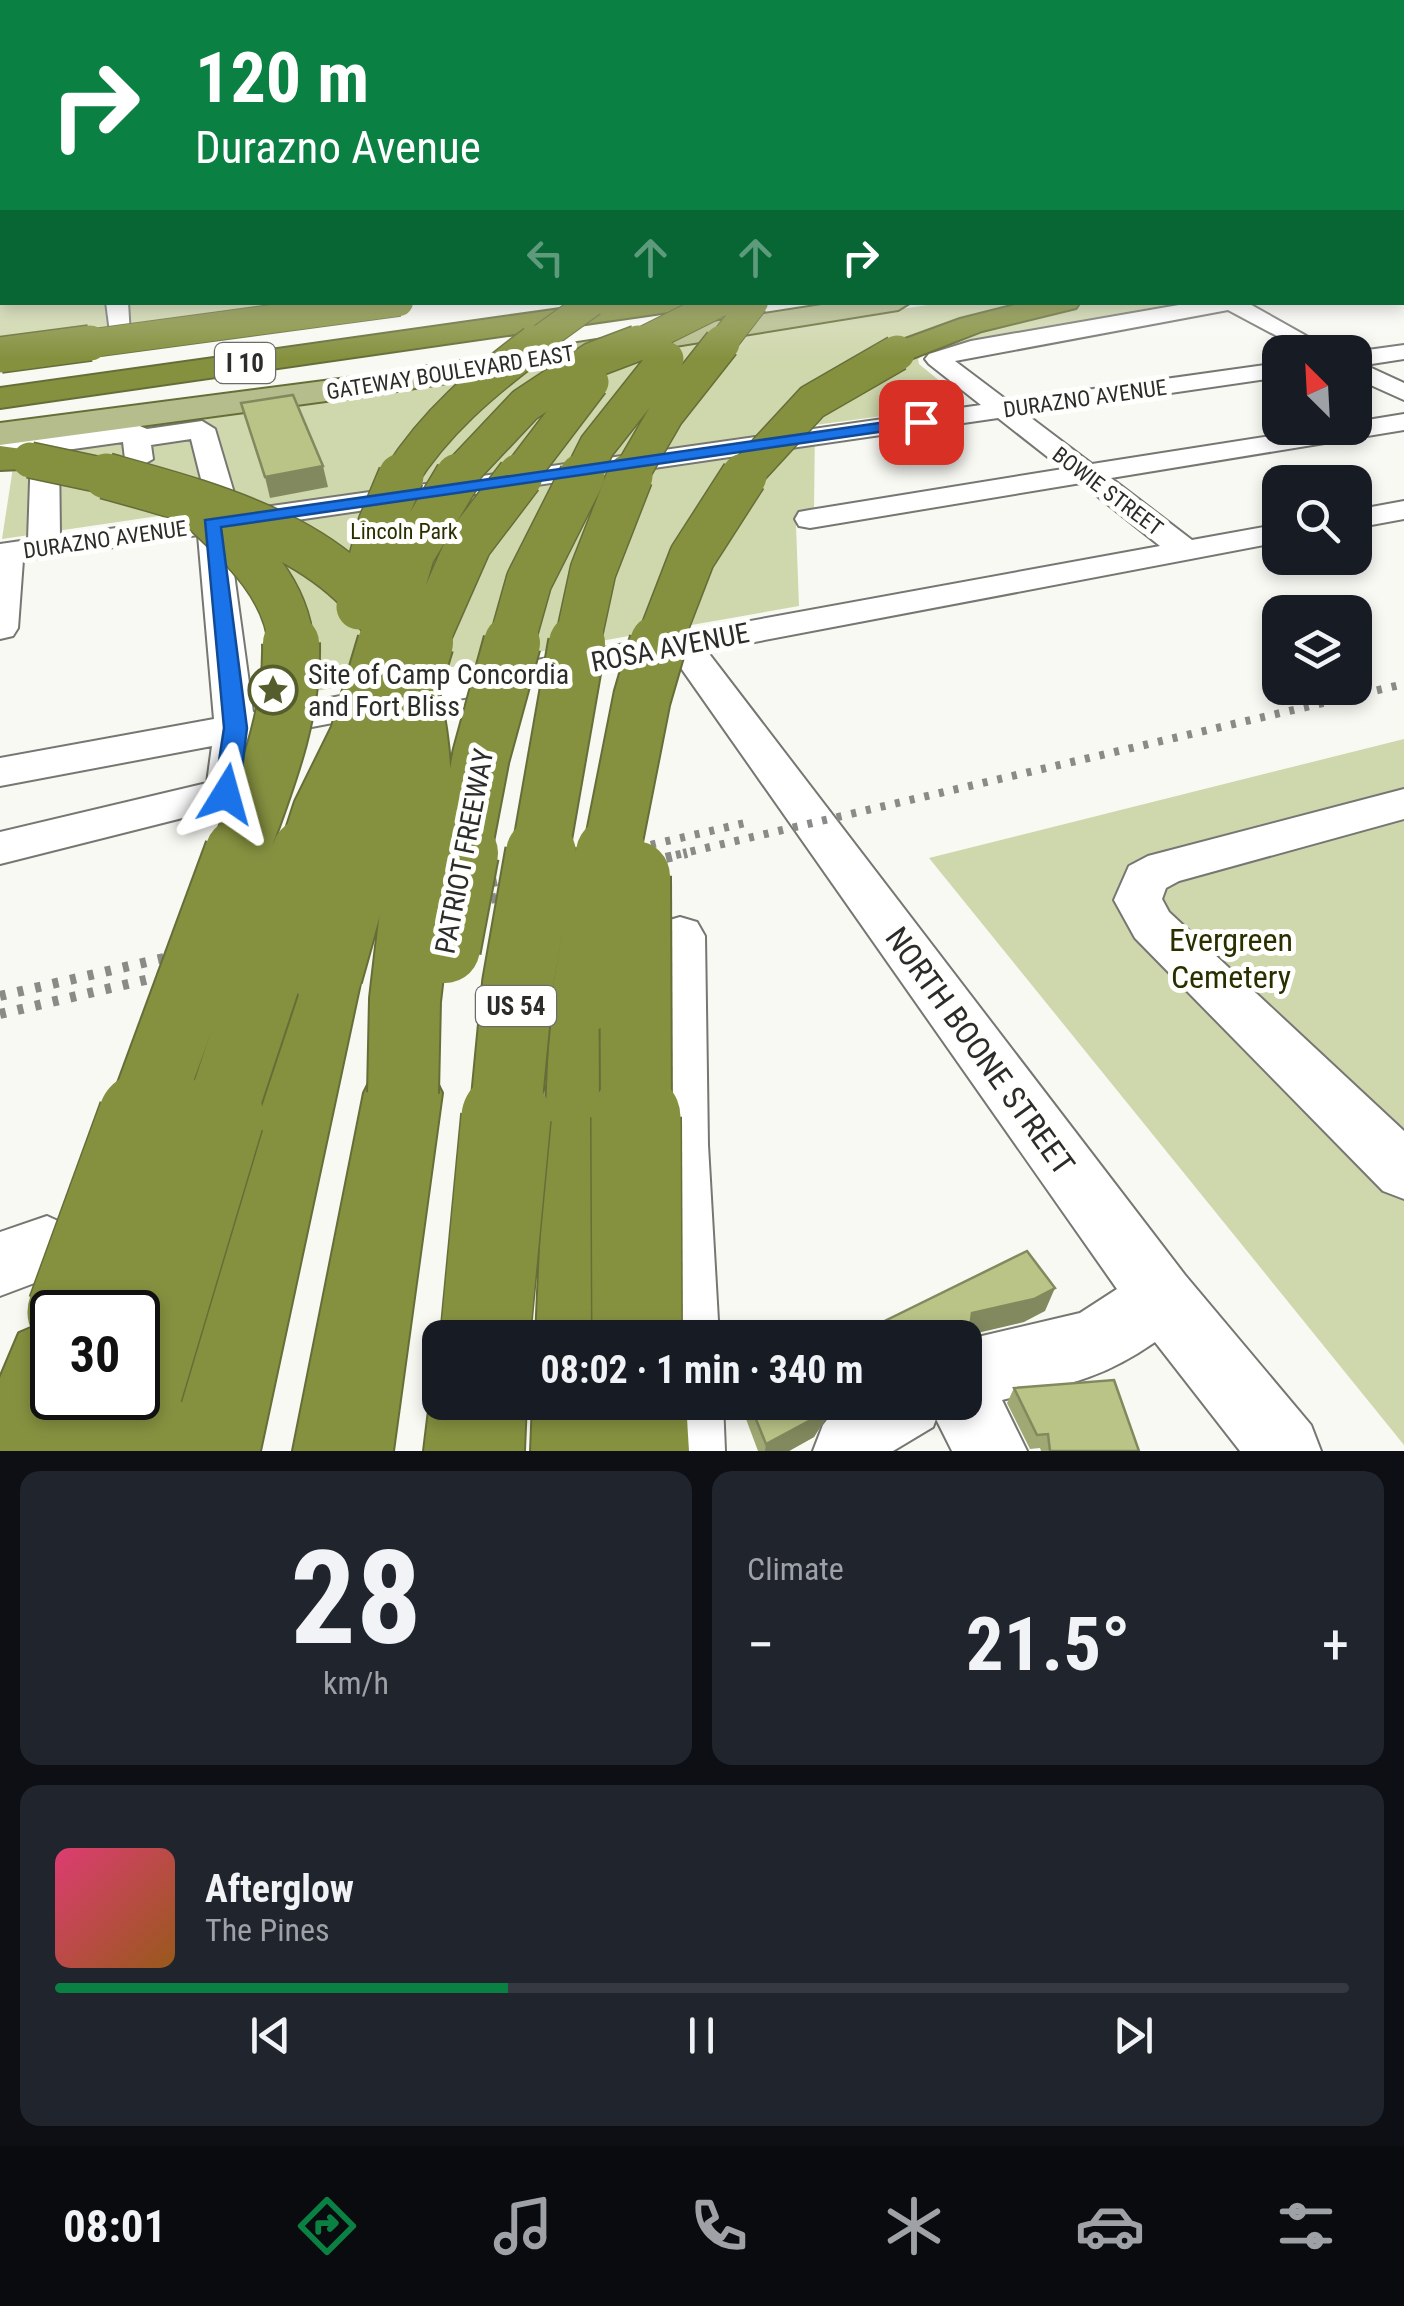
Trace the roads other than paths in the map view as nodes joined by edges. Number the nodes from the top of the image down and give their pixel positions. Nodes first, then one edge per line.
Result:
1 (117, 305) edge
2 (338, 305) edge
3 (376, 305) edge
4 (629, 305) edge
5 (654, 305) edge
6 (676, 305) edge
7 (694, 305) edge
8 (710, 305) edge
9 (713, 305) edge
10 (752, 305) edge
11 (880, 305) edge
12 (1053, 305) edge
13 (1223, 305) edge
14 (1238, 305) edge
15 (551, 310) edge
16 (482, 312) edge
17 (119, 335) junction
18 (1292, 335) edge
19 (390, 343) junction
20 (1404, 352) edge
21 (0, 353) edge
22 (616, 354) junction
23 (669, 356) junction
24 (1372, 357) edge
25 (1262, 373) edge
26 (1372, 376) edge
27 (0, 377) edge
28 (1404, 392) edge
29 (0, 398) edge
30 (0, 406) edge
31 (1000, 410) junction
32 (192, 420) junction
33 (1404, 422) edge
34 (0, 432) edge
35 (136, 439) junction
36 (0, 442) edge
37 (44, 445) junction
38 (0, 458) edge
39 (1085, 474) junction
40 (1404, 510) edge
41 (175, 516) junction
42 (1372, 516) edge
43 (810, 519) dead end
44 (44, 535) junction
45 (1262, 537) edge
46 (1188, 551) junction
47 (4, 553) edge
48 (0, 628) edge
49 (684, 645) junction
50 (572, 678) junction
51 (235, 728) junction
52 (634, 735) junction
53 (0, 772) edge
54 (1404, 804) edge
55 (321, 812) junction
56 (0, 848) edge
57 (680, 936) dead end
58 (587, 996) junction
59 (403, 1093) junction
60 (1404, 1171) edge
61 (80, 1290) edge
62 (1162, 1298) junction
63 (160, 1315) edge
64 (486, 1320) edge
65 (582, 1320) edge
66 (637, 1320) edge
67 (684, 1320) edge
68 (982, 1371) edge
69 (33, 1420) edge
70 (128, 1420) edge
71 (477, 1420) edge
72 (581, 1420) edge
73 (638, 1420) edge
74 (688, 1420) edge
75 (974, 1420) edge
76 (22, 1451) edge
77 (119, 1451) edge
78 (210, 1451) edge
79 (343, 1451) edge
80 (474, 1451) edge
81 (581, 1451) edge
82 (639, 1451) edge
83 (689, 1451) edge
84 (991, 1451) edge
85 (1285, 1451) edge

1 - 17 street
2 - 17 street
3 - 21 highway, bridge
4 - 15 highway, I 10
5 - 15 highway
6 - 34 highway, bridge
7 - 23 highway, bridge
8 - 22 highway, bridge
9 - 23 highway, PATRIOT FREEWAY / US 54, bridge
10 - 50 highway, US 54, bridge
11 - 32 main road, GATEWAY BOULEVARD EAST
12 - 52 highway, bridge
13 - 31 street, BOWIE STREET
14 - 18 street
15 - 16 highway, I 10
15 - 55 highway, bridge
16 - 19 highway, I 10
16 - 21 highway
16 - 27 highway, I 10
17 - 21 street
19 - 29 highway, I 10
19 - 30 highway
20 - 24 street
22 - 55 highway, bridge
22 - 78 highway, bridge
23 - 59 highway, PATRIOT FREEWAY / US 54, bridge
25 - 31 street, DURAZNO AVENUE
26 - 28 street
31 - 39 street, BOWIE STREET
31 - 41 street, DURAZNO AVENUE
32 - 34 main road, GATEWAY BOULEVARD EAST
32 - 35 street
32 - 41 street
33 - 39 street
35 - 37 street
35 - 41 street
36 - 37 street
37 - 44 street
38 - 41 highway, bridge
39 - 43 street
39 - 46 street, BOWIE STREET
40 - 42 street
41 - 44 street, DURAZNO AVENUE
41 - 51 street
41 - 59 highway, bridge
41 - 61 highway, bridge
44 - 47 street, DURAZNO AVENUE
45 - 46 street, ROSA AVENUE
46 - 49 street, ROSA AVENUE
47 - 48 street
49 - 51 street, ROSA AVENUE
49 - 62 street, NORTH BOONE STREET
50 - 58 highway, bridge
50 - 64 highway, US 54, bridge
51 - 53 street, ROSA AVENUE
51 - 56 street
52 - 58 highway, bridge
52 - 66 highway, bridge
54 - 60 street
55 - 63 highway, bridge
57 - 67 street
58 - 65 highway
59 - 79 highway, PATRIOT FREEWAY / US 54
62 - 68 street
62 - 85 street, NORTH BOONE STREET
69 - 76 highway
70 - 77 highway
71 - 80 highway
72 - 81 highway
73 - 82 highway
74 - 83 street
75 - 84 street

